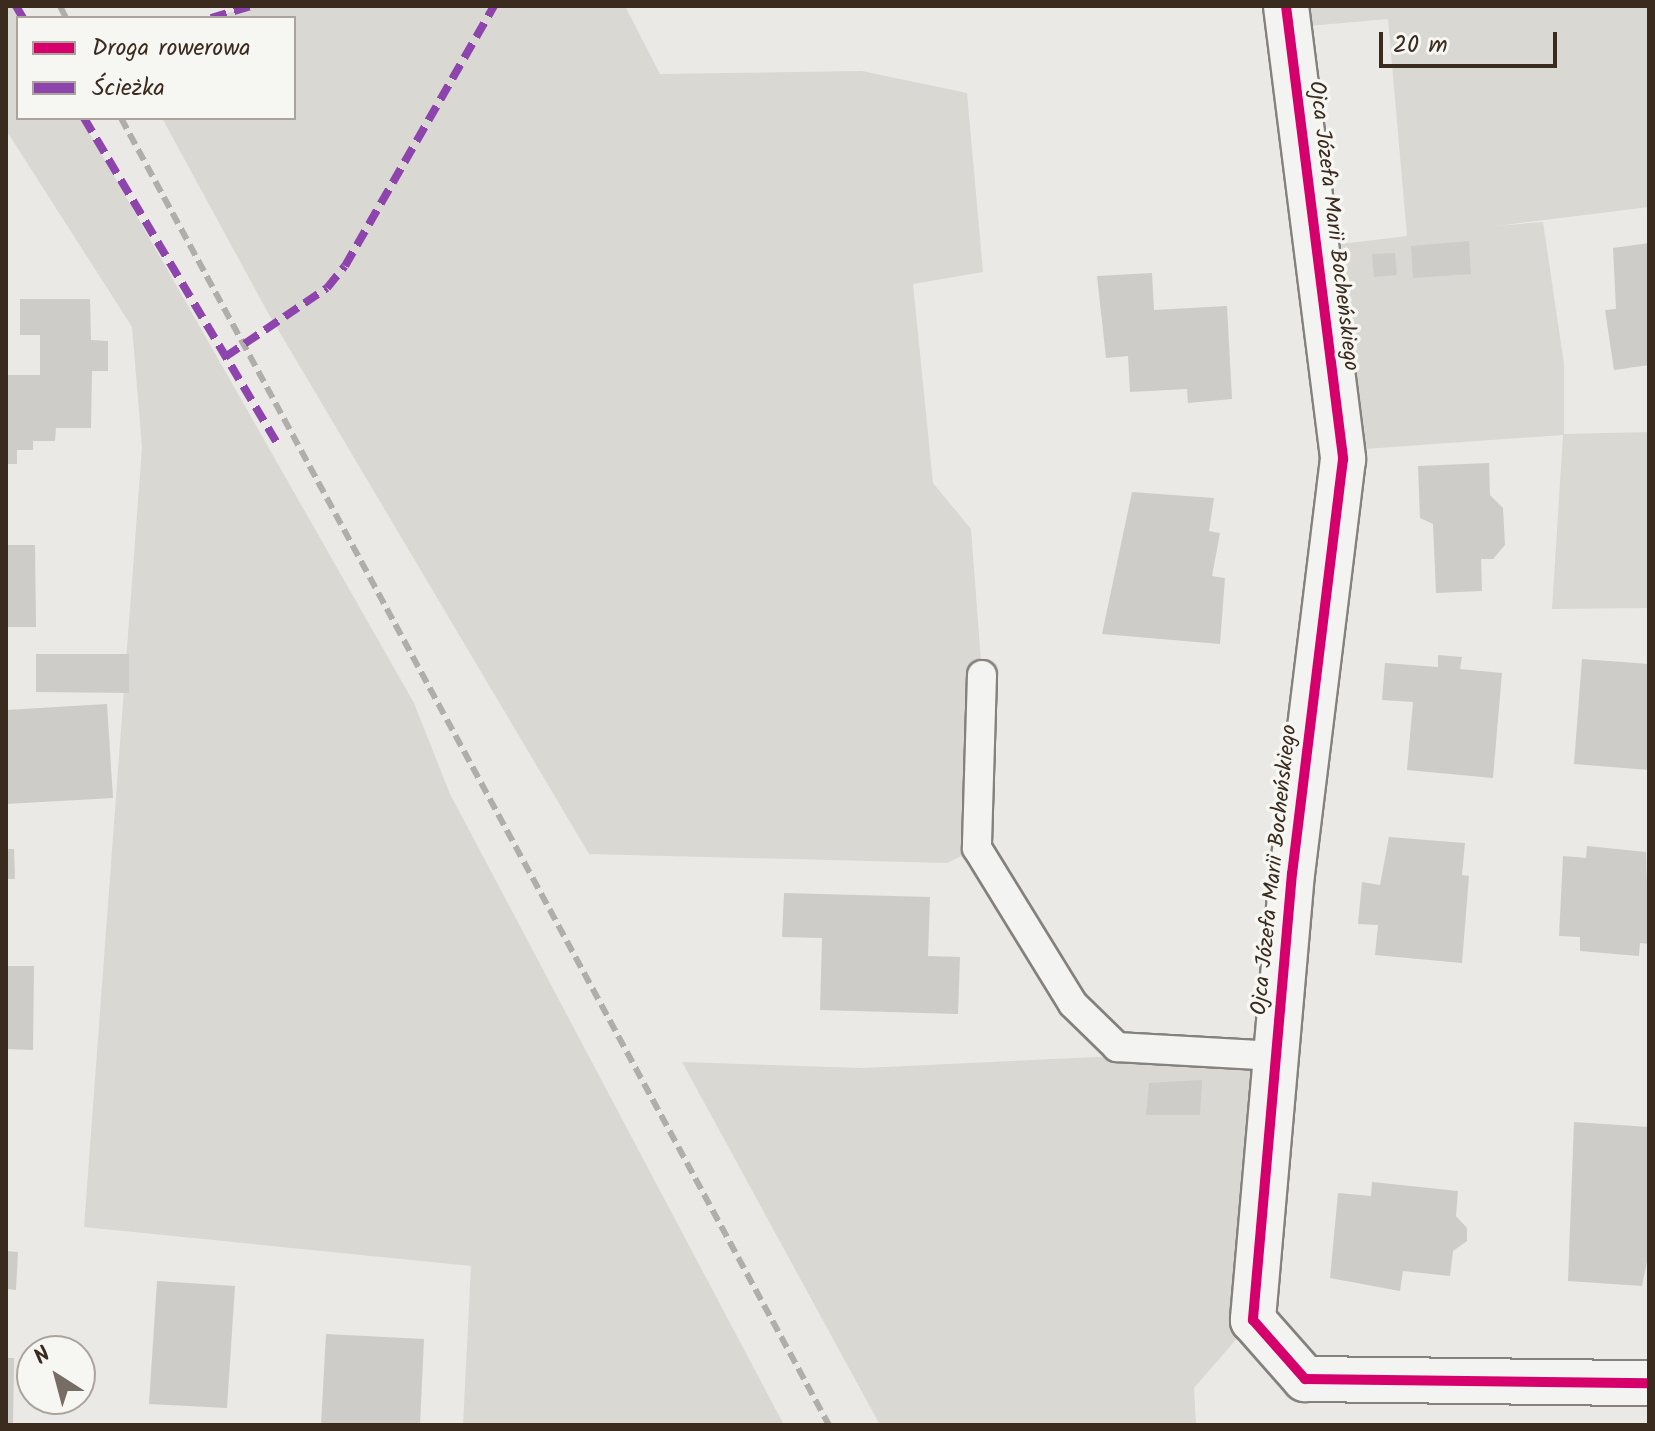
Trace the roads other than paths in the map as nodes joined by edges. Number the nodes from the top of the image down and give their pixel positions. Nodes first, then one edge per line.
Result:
1 (1286, 6) edge
2 (982, 675) dead end
3 (1276, 1056) junction
4 (1649, 1383) edge

1 - 3 street, Ojca Józefa Marii Bocheńskiego
2 - 3 lane
3 - 4 street, Ojca Józefa Marii Bocheńskiego

